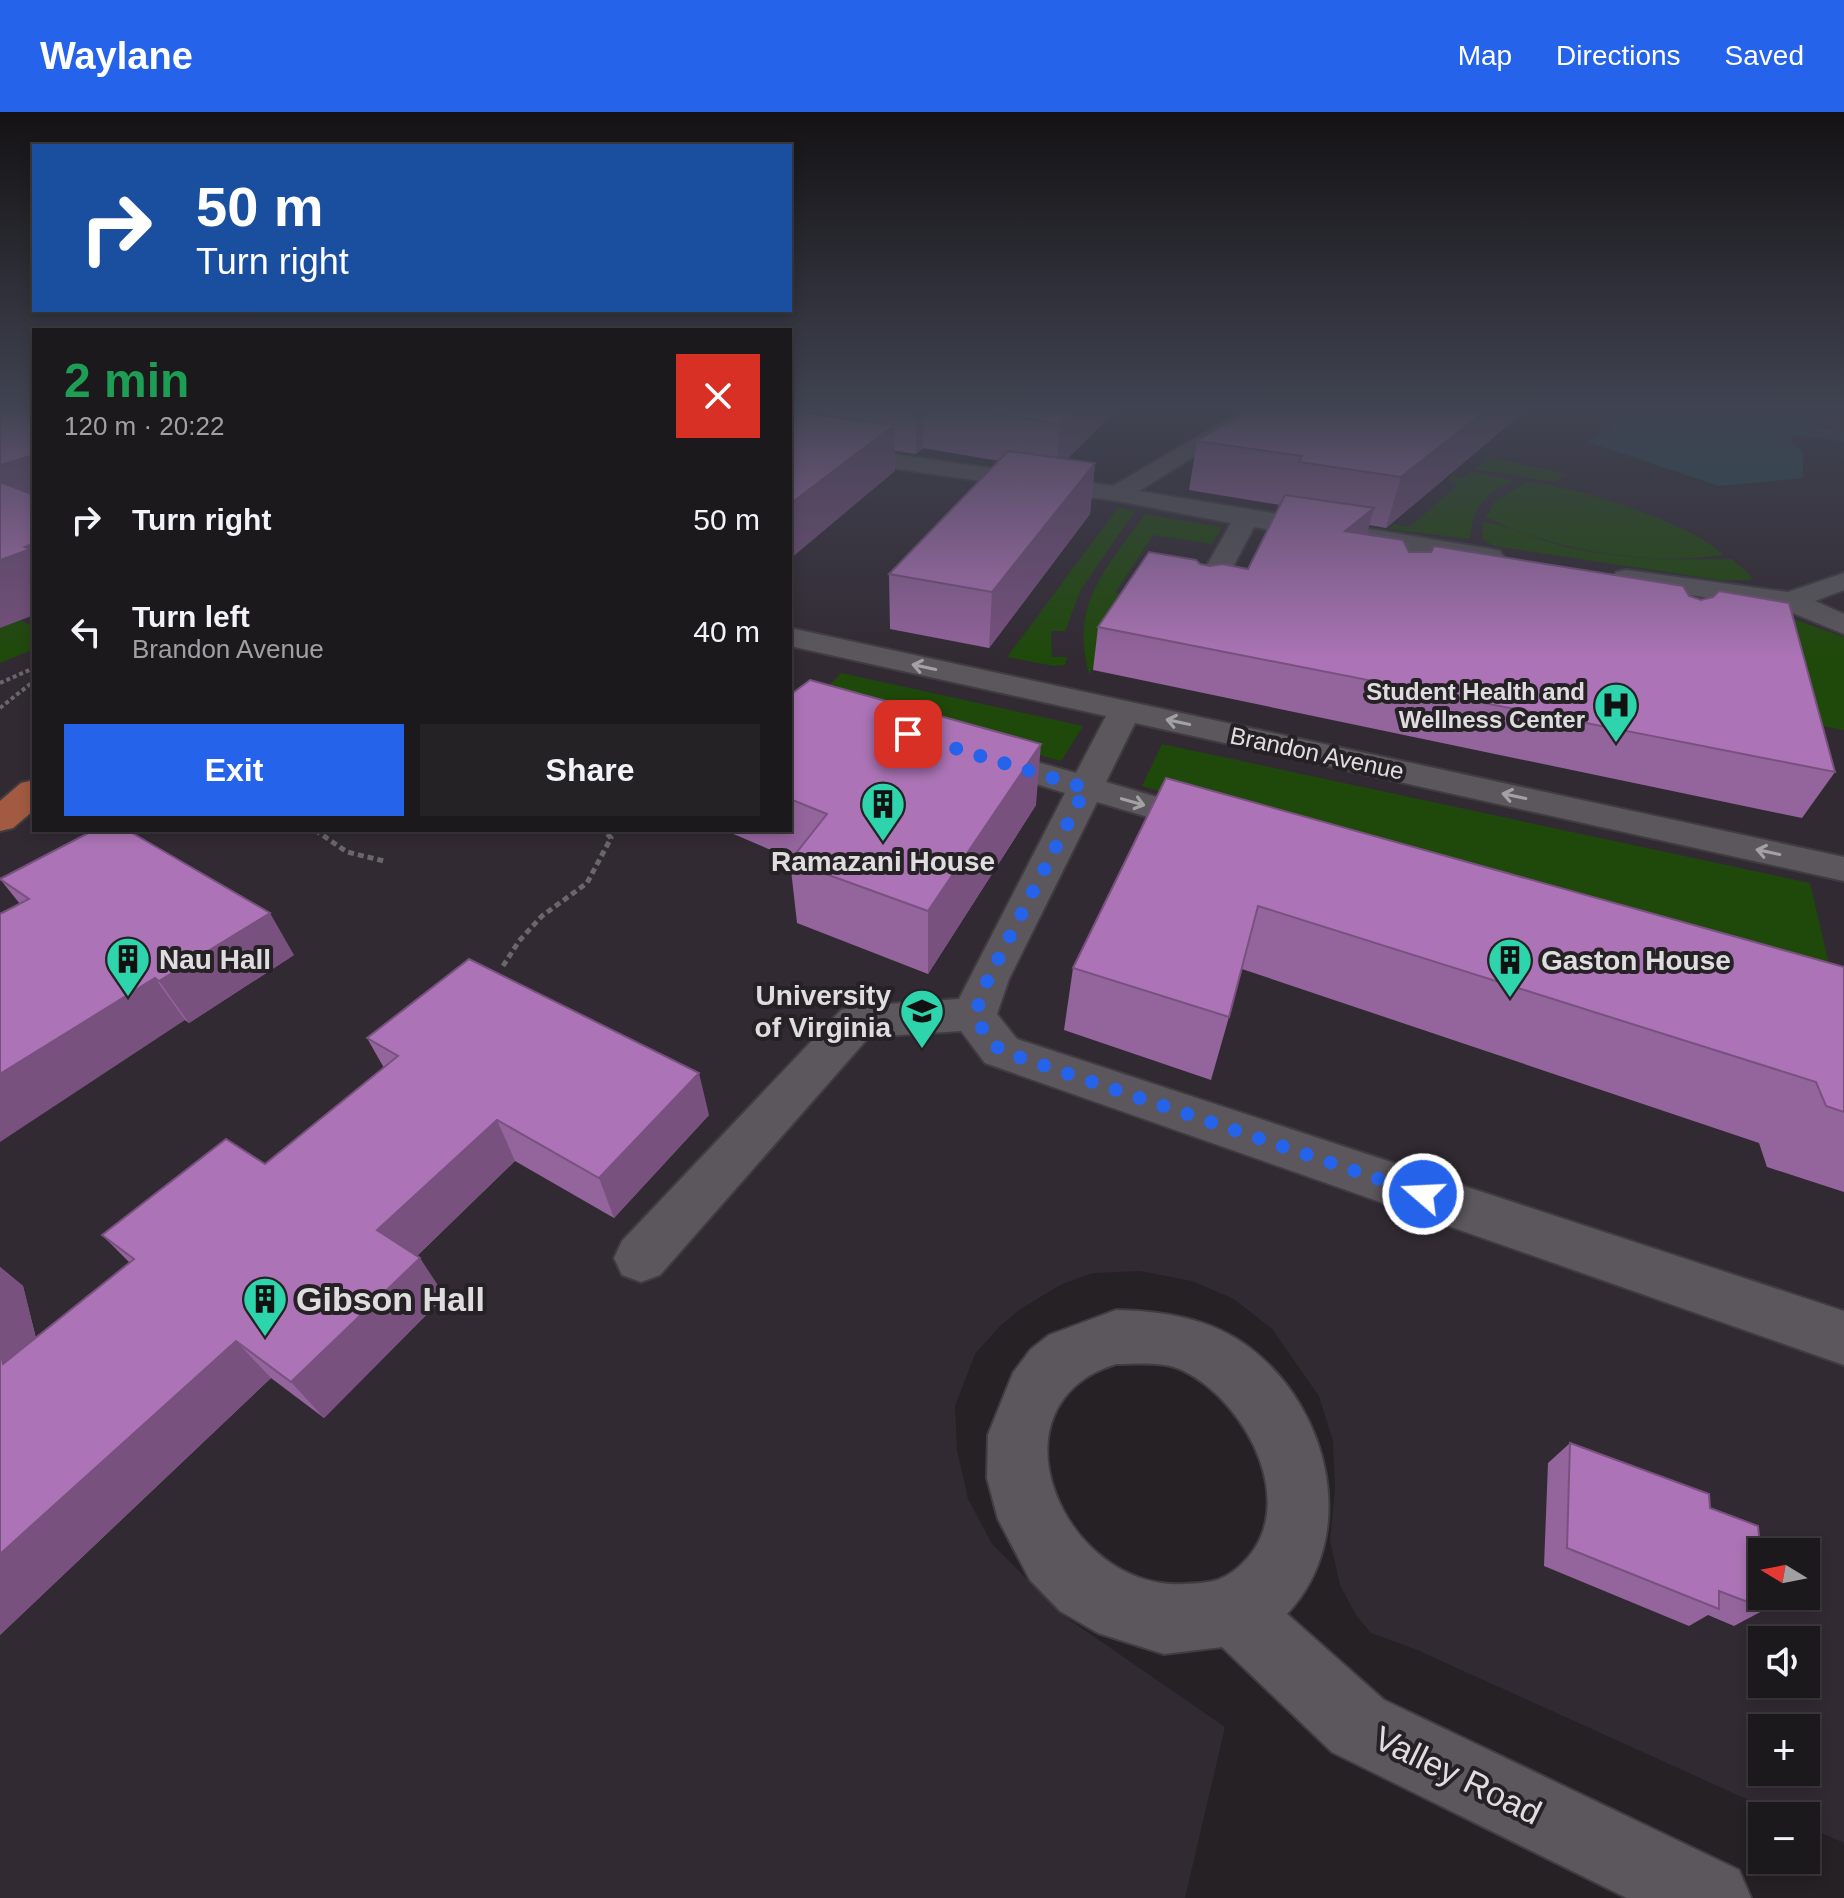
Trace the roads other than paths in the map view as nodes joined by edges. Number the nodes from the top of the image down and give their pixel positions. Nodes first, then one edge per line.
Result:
1 (1113, 493) edge
2 (1117, 494) joint
3 (1246, 518) junction
4 (1508, 560) edge
5 (1599, 574) edge
6 (1844, 581) edge
7 (1203, 597) edge
8 (1790, 601) junction
9 (1844, 625) edge
10 (792, 637) edge
11 (1125, 711) junction
12 (953, 748) edge
13 (1086, 788) junction
14 (32, 793) edge
15 (0, 820) edge
16 (1238, 832) edge
17 (1844, 869) edge
18 (975, 1014) junction
19 (641, 1258) dead end
20 (1844, 1338) edge
21 (1234, 1612) junction
22 (1711, 1898) edge

1 - 2 street
2 - 3 street
3 - 4 street
3 - 7 street
5 - 8 street
6 - 8 street
8 - 9 street
11 -> 10 street, Brandon Avenue
11 - 13 street
17 -> 11 street, Brandon Avenue
12 - 13 street
13 -> 16 street
13 - 18 street
14 - 15 main road
18 - 19 street
18 - 20 street
21 - 21 street
21 - 22 street, Valley Road

